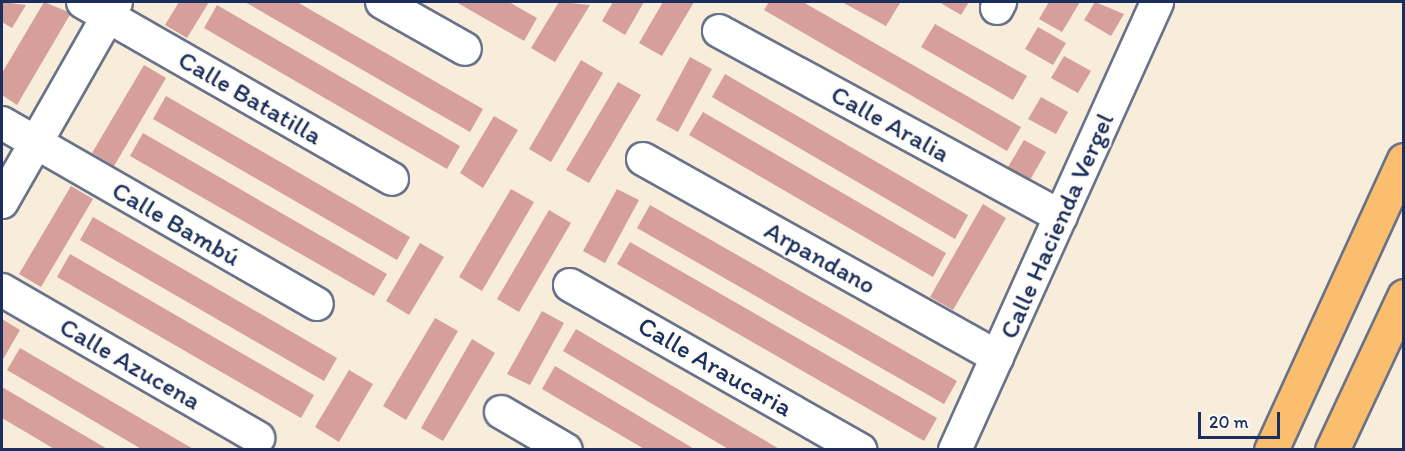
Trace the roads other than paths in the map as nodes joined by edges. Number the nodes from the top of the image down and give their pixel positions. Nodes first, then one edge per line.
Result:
1 (382, 2) edge
2 (1157, 2) edge
3 (102, 6) edge
4 (719, 31) dead end
5 (465, 49) dead end
6 (2, 123) edge
7 (36, 143) junction
8 (643, 159) dead end
9 (1404, 160) edge
10 (392, 179) dead end
11 (2, 202) edge
12 (1061, 217) junction
13 (570, 285) dead end
14 (2, 290) edge
15 (1404, 296) edge
16 (317, 304) dead end
17 (997, 357) junction
18 (501, 412) dead end
19 (258, 438) dead end
20 (566, 450) edge
21 (860, 450) edge
22 (955, 450) edge
23 (1271, 450) edge
24 (1332, 450) edge

1 - 5 street
2 - 12 street, Calle Hacienda Vergel
3 - 7 street
3 - 10 street, Calle Batatilla
4 - 12 street, Calle Aralia
6 - 7 street, Calle Bambú
7 - 11 street
7 - 16 street, Calle Bambú
8 - 17 street, Arpandano
9 - 23 highway
12 - 17 street, Calle Hacienda Vergel
13 - 21 street, Calle Araucaria
14 - 19 street, Calle Azucena
15 - 24 highway
17 - 22 street, Calle Hacienda Vergel
18 - 20 street

